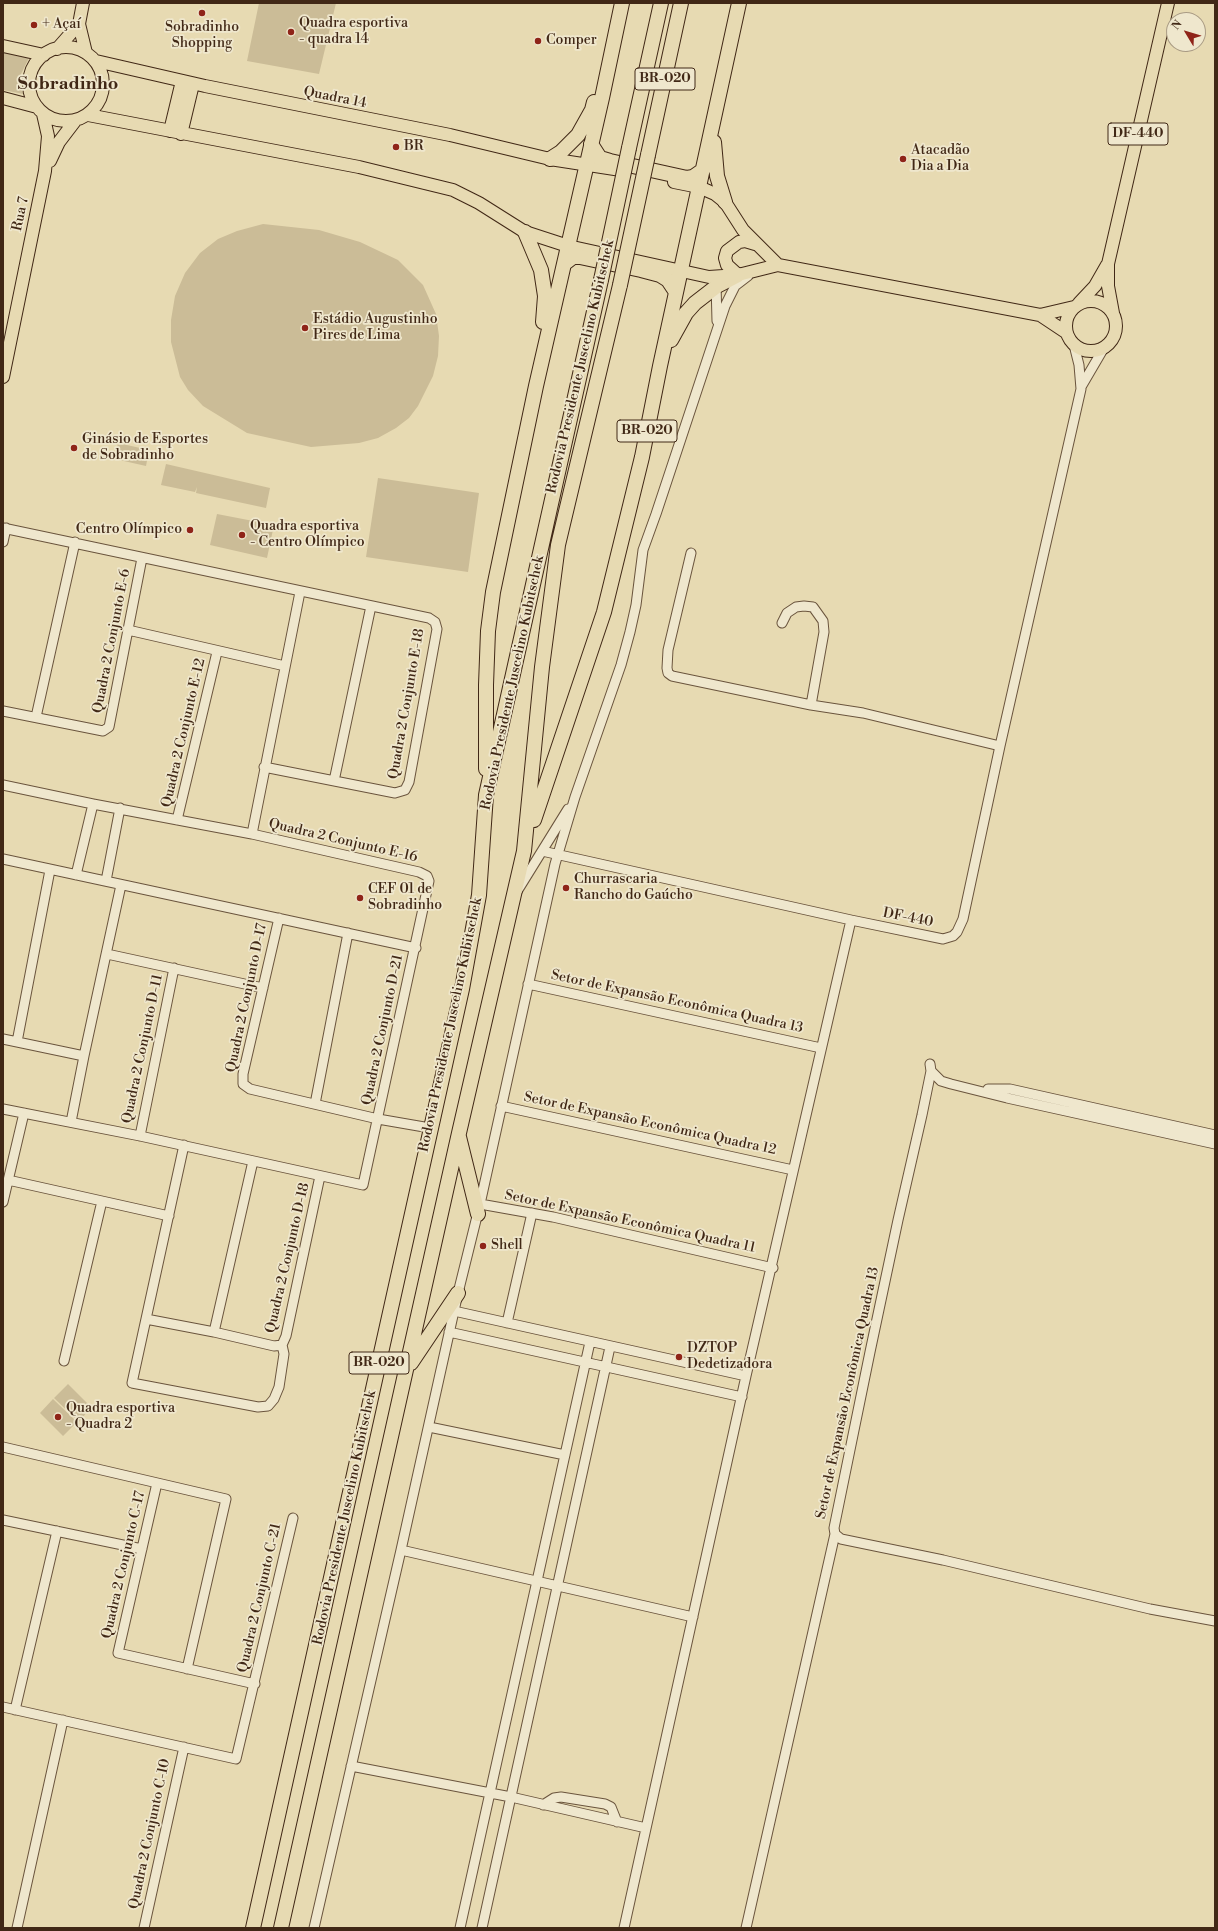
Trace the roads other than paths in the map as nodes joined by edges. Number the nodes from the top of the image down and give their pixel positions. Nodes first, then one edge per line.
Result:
1 (83, 3) edge
2 (622, 3) edge
3 (661, 3) edge
4 (681, 3) edge
5 (739, 3) edge
6 (1168, 3) edge
7 (618, 19) junction
8 (79, 24) junction
9 (3, 46) edge
10 (57, 49) junction
11 (86, 53) junction
12 (44, 55) junction
13 (96, 61) junction
14 (188, 83) junction
15 (3, 98) edge
16 (40, 110) junction
17 (88, 115) junction
18 (75, 121) junction
19 (713, 124) junction
20 (175, 132) junction
21 (591, 144) junction
22 (550, 159) junction
23 (587, 164) junction
24 (702, 170) junction
25 (45, 171) junction
26 (684, 184) junction
27 (699, 187) junction
28 (696, 202) junction
29 (725, 202) junction
30 (525, 232) junction
31 (755, 244) junction
32 (568, 246) junction
33 (564, 264) junction
34 (1108, 264) junction
35 (778, 265) junction
36 (680, 270) junction
37 (756, 272) junction
38 (738, 275) junction
39 (716, 282) junction
40 (676, 292) junction
41 (1077, 305) junction
42 (1113, 313) junction
43 (1040, 315) junction
44 (716, 332) junction
45 (1067, 333) junction
46 (1074, 345) junction
47 (1105, 346) junction
48 (660, 366) junction
49 (3, 377) edge
50 (536, 386) junction
51 (1080, 388) junction
52 (4, 528) edge
53 (3, 542) edge
54 (74, 542) junction
55 (691, 553) dead end
56 (142, 558) junction
57 (300, 592) junction
58 (371, 606) junction
59 (782, 622) dead end
60 (128, 630) junction
61 (218, 652) junction
62 (285, 666) junction
63 (811, 705) junction
64 (3, 711) edge
65 (36, 717) junction
66 (1000, 746) junction
67 (264, 767) junction
68 (334, 781) junction
69 (3, 785) edge
70 (486, 795) junction
71 (575, 797) junction
72 (92, 804) junction
73 (120, 808) junction
74 (177, 820) junction
75 (252, 834) junction
76 (524, 851) junction
77 (542, 851) junction
78 (558, 855) junction
79 (3, 859) edge
80 (50, 870) junction
81 (76, 875) junction
82 (427, 876) joint
83 (106, 881) junction
84 (121, 884) junction
85 (512, 900) junction
86 (279, 918) junction
87 (851, 920) junction
88 (348, 933) junction
89 (416, 948) junction
90 (107, 954) junction
91 (174, 968) junction
92 (528, 984) junction
93 (263, 988) junction
94 (3, 1039) edge
95 (17, 1042) junction
96 (821, 1048) junction
97 (84, 1056) junction
98 (976, 1089) junction
99 (315, 1104) junction
100 (501, 1106) junction
101 (3, 1108) edge
102 (24, 1113) junction
103 (378, 1119) junction
104 (71, 1122) junction
105 (430, 1128) junction
106 (459, 1133) junction
107 (1215, 1134) edge
108 (140, 1136) junction
109 (1215, 1144) edge
110 (184, 1145) junction
111 (253, 1161) junction
112 (793, 1170) junction
113 (320, 1176) junction
114 (8, 1180) junction
115 (102, 1201) junction
116 (3, 1202) edge
117 (479, 1209) junction
118 (532, 1213) junction
119 (169, 1216) junction
120 (773, 1268) junction
121 (458, 1293) junction
122 (454, 1311) junction
123 (146, 1319) junction
124 (507, 1323) junction
125 (214, 1332) junction
126 (449, 1332) junction
127 (590, 1342) junction
128 (282, 1345) junction
129 (610, 1347) junction
130 (585, 1361) junction
131 (64, 1362) dead end
132 (606, 1366) junction
133 (406, 1370) junction
134 (746, 1376) junction
135 (742, 1396) junction
136 (429, 1427) junction
137 (3, 1447) edge
138 (565, 1455) junction
139 (158, 1483) junction
140 (293, 1518) dead end
141 (3, 1520) edge
142 (57, 1531) junction
143 (835, 1534) junction
144 (142, 1549) junction
145 (401, 1550) junction
146 (537, 1581) junction
147 (558, 1586) junction
148 (693, 1617) junction
149 (1215, 1621) edge
150 (187, 1669) junction
151 (255, 1684) junction
152 (3, 1707) edge
153 (16, 1710) junction
154 (63, 1720) junction
155 (184, 1747) junction
156 (351, 1766) junction
157 (491, 1793) junction
158 (511, 1797) junction
159 (544, 1805) junction
160 (617, 1822) junction
161 (646, 1828) junction
162 (17, 1928) edge
163 (144, 1928) edge
164 (253, 1928) edge
165 (281, 1928) edge
166 (314, 1928) edge
167 (460, 1928) edge
168 (482, 1928) edge
169 (624, 1928) edge
170 (746, 1928) edge

1 - 8 main road
2 - 7 highway, BR-020
3 - 70 highway, Rodovia Presidente Juscelino Kubitschek / BR-020, bridge
4 - 76 highway, Rodovia Presidente Juscelino Kubitschek / BR-020, bridge
5 - 19 highway, BR-020
6 - 34 main road, DF-440
7 - 21 highway, BR-020
7 - 22 highway
8 - 10 main road
8 - 11 main road
9 - 12 main road
10 - 11 main road
10 - 12 main road
11 - 13 main road
12 - 16 main road
13 - 14 main road, Quadra 14
13 - 17 main road
14 - 20 main road
14 - 22 main road, Quadra 14
15 - 16 main road
16 - 18 main road
16 - 25 main road, Rua 7
17 - 18 main road
17 - 20 main road
18 - 25 main road
19 - 24 highway, BR-020
19 - 29 highway
20 - 30 main road
21 - 23 highway, BR-020
21 - 24 highway
22 - 23 main road, Quadra 14
23 - 26 main road, Quadra 14
23 - 32 highway, BR-020
24 - 27 highway, BR-020
25 - 49 main road, Rua 7
26 - 27 main road, Quadra 14
26 - 28 highway
27 - 28 highway, BR-020
27 - 29 main road, Quadra 14
28 - 36 highway, BR-020
29 - 31 main road
30 - 32 main road
30 - 50 highway
31 - 35 main road
31 - 38 main road
32 - 33 highway, BR-020
32 - 36 main road
33 - 40 highway
33 - 50 highway, BR-020
34 - 41 main road, DF-440
34 - 42 main road, DF-440
35 - 37 main road
35 - 43 main road
36 - 39 main road
36 - 40 highway, BR-020
37 - 38 main road
37 - 44 street
38 - 39 highway
39 - 44 street
39 - 48 highway
40 - 48 highway, BR-020
41 - 42 main road
41 - 43 main road
41 - 45 main road, DF-440
42 - 47 main road, DF-440
43 - 45 main road
44 - 71 street
45 - 46 main road, DF-440
46 - 47 main road
46 - 51 street, DF-440
47 - 51 street, DF-440
48 - 76 highway, BR-020
50 - 70 highway, BR-020
51 - 66 street, DF-440
52 - 53 street
52 - 54 street
54 - 56 street
54 - 65 street
55 - 63 street
56 - 57 street
56 - 60 street, Quadra 2 Conjunto E-6
57 - 58 street
57 - 62 street
58 - 68 street
58 - 68 street, Quadra 2 Conjunto E-18
59 - 63 street
60 - 61 street
60 - 65 street, Quadra 2 Conjunto E-6
61 - 62 street
61 - 74 street, Quadra 2 Conjunto E-12
62 - 67 street
63 - 66 street
64 - 65 street
66 - 87 street, DF-440 / DF-440
67 - 68 street
67 - 75 street
69 - 72 street, Quadra 2 Conjunto E-16
70 - 105 highway, Rodovia Presidente Juscelino Kubitschek / BR-020
71 - 77 street
71 - 78 street
72 - 73 street, Quadra 2 Conjunto E-16
72 - 81 street
73 - 74 street, Quadra 2 Conjunto E-16
73 - 83 street
74 - 75 street, Quadra 2 Conjunto E-16
75 - 82 street, Quadra 2 Conjunto E-16
76 - 85 highway, Rodovia Presidente Juscelino Kubitschek / BR-020
77 - 78 street, DF-440
77 - 85 street
78 - 87 street, DF-440
78 - 92 street
79 - 80 street
80 - 81 street
80 - 95 street
81 - 83 street
82 - 89 street, Quadra 2 Conjunto D-21
83 - 84 street
84 - 86 street
84 - 90 street
85 - 106 highway, Rodovia Presidente Juscelino Kubitschek / BR-020
86 - 88 street
86 - 93 street, Quadra 2 Conjunto D-17
87 - 96 street
88 - 89 street
88 - 99 street
89 - 103 street, Quadra 2 Conjunto D-21
90 - 91 street
90 - 97 street
91 - 93 street
91 - 108 street, Quadra 2 Conjunto D-11
92 - 96 street, Setor de Expansão Econômica Quadra 13
92 - 100 street
93 - 99 street, Quadra 2 Conjunto D-17
94 - 95 street
95 - 97 street
96 - 112 street
97 - 104 street
98 - 107 street
98 - 109 street
98 - 143 street, Setor de Expansão Econômica Quadra 13
99 - 103 street
100 - 112 street, Setor de Expansão Econômica Quadra 12
100 - 117 street
101 - 102 street
102 - 104 street
102 - 114 street
103 - 105 street
103 - 113 street, Quadra 2 Conjunto D-21
104 - 108 street
105 - 164 highway, Rodovia Presidente Juscelino Kubitschek / BR-020
106 - 117 highway
106 - 133 highway, Rodovia Presidente Juscelino Kubitschek / BR-020
108 - 110 street
110 - 111 street
110 - 119 street
111 - 113 street
111 - 125 street
112 - 120 street
113 - 128 street, Quadra 2 Conjunto D-18
114 - 115 street
114 - 116 street
115 - 119 street
115 - 131 street
117 - 118 street, Setor de Expansão Econômica Quadra 11
117 - 121 street
118 - 120 street, Setor de Expansão Econômica Quadra 11
118 - 124 street
119 - 123 street
120 - 134 street
121 - 122 street
121 - 133 highway
122 - 124 street
122 - 126 street
123 - 125 street
123 - 128 street, Quadra 2 Conjunto D-18
124 - 127 street
125 - 128 street
126 - 130 street
126 - 136 street
127 - 129 street
127 - 130 street
129 - 132 street
129 - 134 street
130 - 132 street
130 - 138 street
132 - 135 street
132 - 147 street
133 - 165 highway, Rodovia Presidente Juscelino Kubitschek / BR-020
134 - 135 street
135 - 148 street
136 - 138 street
136 - 145 street
137 - 139 street
138 - 146 street
139 - 144 street, Quadra 2 Conjunto C-17
139 - 150 street
140 - 151 street, Quadra 2 Conjunto C-21
141 - 142 street
142 - 144 street
142 - 153 street
143 - 149 street, Setor de Expansão Econômica Quadra 13
143 - 170 street
144 - 150 street, Quadra 2 Conjunto C-17
145 - 146 street
145 - 156 street
146 - 147 street
146 - 157 street
147 - 148 street
147 - 158 street
148 - 161 street
150 - 151 street
151 - 155 street, Quadra 2 Conjunto C-21
152 - 153 street
153 - 154 street
154 - 155 street
154 - 162 street
155 - 163 street, Quadra 2 Conjunto C-10
156 - 157 street
156 - 166 street
157 - 158 street
157 - 167 street
158 - 159 street
158 - 168 street
159 - 160 street
159 - 160 street
160 - 161 street
161 - 169 street

